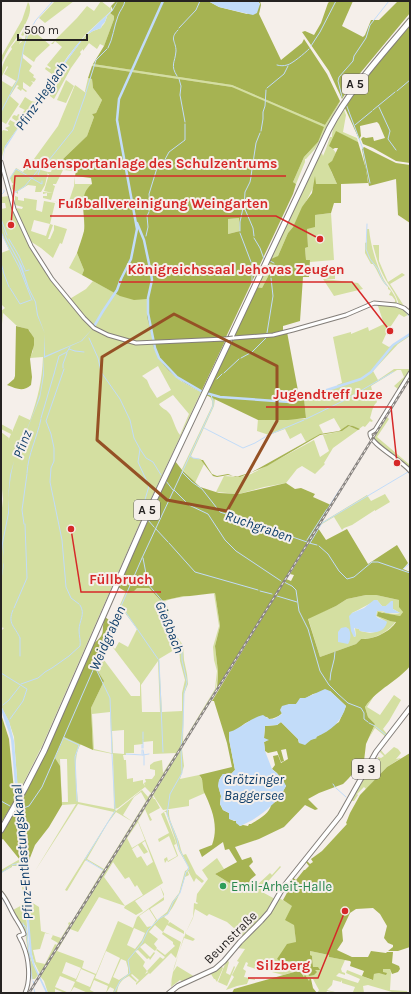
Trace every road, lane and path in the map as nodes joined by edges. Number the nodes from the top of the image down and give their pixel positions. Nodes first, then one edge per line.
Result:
1 (410, 18) edge
2 (410, 21) edge
3 (1, 162) edge
4 (9, 191) junction
5 (7, 195) dead end
6 (410, 313) edge
7 (410, 373) edge
8 (410, 471) edge
9 (104, 615) junction
10 (102, 623) dead end
11 (95, 640) dead end
12 (89, 647) junction
13 (410, 708) edge
14 (17, 800) junction
15 (1, 825) edge
16 (1, 830) edge
17 (1, 893) edge
18 (25, 993) edge
19 (168, 993) edge

1 - 14 highway, A 5
2 - 9 highway, A 5
3 - 4 main road
4 - 5 main road
4 - 6 main road, bridge
7 - 8 main road
9 - 10 highway
9 - 12 highway, A 5
11 - 12 highway
12 - 14 highway, A 5
13 - 19 main road, Beunstraße / B 3
14 - 15 highway, A 5
14 - 16 highway, A 5
17 - 18 main road

